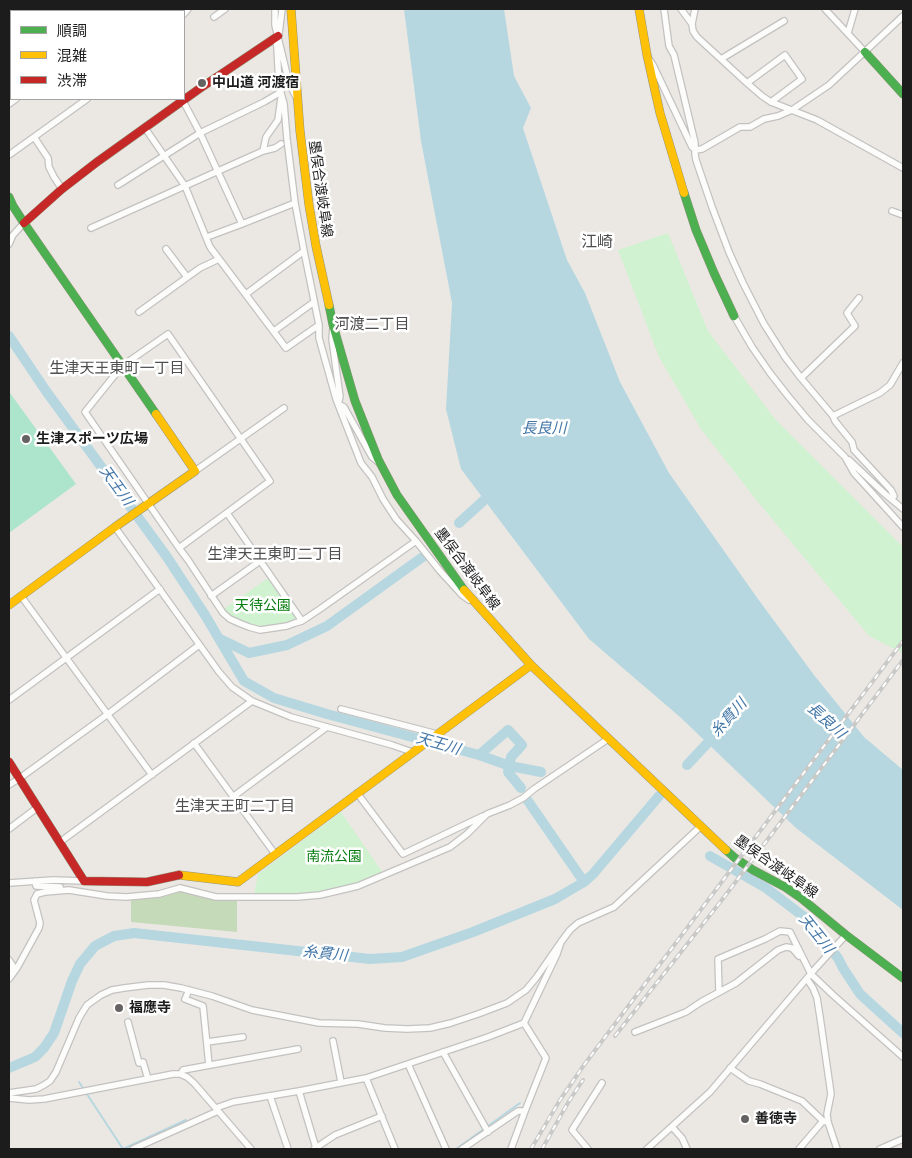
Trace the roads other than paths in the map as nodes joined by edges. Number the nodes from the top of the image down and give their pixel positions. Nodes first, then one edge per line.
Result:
1 (224, 9) edge
2 (274, 9) edge
3 (282, 9) edge
4 (291, 9) edge
5 (640, 9) edge
6 (664, 9) edge
7 (681, 9) edge
8 (695, 9) edge
9 (825, 9) edge
10 (855, 9) edge
11 (903, 16) edge
12 (214, 17) dead end
13 (784, 21) dead end
14 (692, 24) junction
15 (848, 33) junction
16 (276, 37) junction
17 (865, 52) junction
18 (647, 55) junction
19 (721, 59) junction
20 (747, 83) junction
21 (281, 94) junction
22 (903, 94) edge
23 (297, 98) junction
24 (185, 99) edge
25 (86, 100) edge
26 (183, 100) edge
27 (772, 102) junction
28 (792, 110) junction
29 (145, 128) junction
30 (200, 133) junction
31 (34, 137) junction
32 (281, 144) dead end
33 (696, 150) junction
34 (264, 151) junction
35 (9, 155) edge
36 (164, 155) junction
37 (903, 168) edge
38 (217, 171) junction
39 (118, 185) dead end
40 (185, 186) junction
41 (62, 188) junction
42 (9, 197) edge
43 (295, 202) junction
44 (892, 211) dead end
45 (903, 215) edge
46 (24, 223) junction
47 (242, 224) junction
48 (92, 228) dead end
49 (207, 237) junction
50 (9, 244) edge
51 (166, 249) dead end
52 (304, 251) junction
53 (219, 259) junction
54 (187, 277) junction
55 (246, 294) junction
56 (859, 298) dead end
57 (314, 302) junction
58 (139, 312) dead end
59 (734, 316) joint
60 (319, 325) junction
61 (333, 325) junction
62 (274, 331) junction
63 (903, 363) edge
64 (122, 366) junction
65 (800, 378) junction
66 (338, 404) junction
67 (284, 408) dead end
68 (834, 416) junction
69 (241, 439) junction
70 (845, 457) junction
71 (382, 466) junction
72 (195, 471) junction
73 (891, 499) junction
74 (147, 504) junction
75 (903, 509) edge
76 (227, 513) junction
77 (117, 526) junction
78 (903, 526) edge
79 (416, 541) junction
80 (179, 548) junction
81 (260, 561) junction
82 (160, 589) junction
83 (22, 596) junction
84 (211, 596) junction
85 (9, 605) edge
86 (477, 606) junction
87 (302, 621) junction
88 (199, 645) junction
89 (66, 656) junction
90 (531, 665) junction
91 (9, 700) edge
92 (252, 701) junction
93 (341, 709) dead end
94 (108, 714) junction
95 (327, 727) junction
96 (434, 736) junction
97 (608, 738) junction
98 (194, 743) junction
99 (413, 751) junction
100 (9, 762) edge
101 (152, 774) junction
102 (20, 778) junction
103 (9, 785) edge
104 (357, 793) junction
105 (234, 796) junction
106 (38, 807) junction
107 (487, 814) junction
108 (701, 826) junction
109 (9, 829) edge
110 (60, 842) junction
111 (275, 854) junction
112 (35, 881) junction
113 (84, 881) junction
114 (9, 883) edge
115 (69, 890) junction
116 (845, 936) junction
117 (561, 942) junction
118 (803, 959) junction
119 (9, 960) edge
120 (9, 972) edge
121 (809, 977) junction
122 (903, 978) edge
123 (9, 980) edge
124 (188, 990) junction
125 (719, 992) junction
126 (128, 1022) dead end
127 (524, 1023) junction
128 (635, 1032) dead end
129 (243, 1036) dead end
130 (334, 1041) dead end
131 (207, 1042) junction
132 (298, 1049) dead end
133 (443, 1052) junction
134 (903, 1058) edge
135 (408, 1064) junction
136 (209, 1065) junction
137 (730, 1068) junction
138 (181, 1074) junction
139 (366, 1078) junction
140 (148, 1079) junction
141 (340, 1082) junction
142 (602, 1083) dead end
143 (298, 1091) junction
144 (9, 1093) edge
145 (270, 1096) junction
146 (9, 1098) edge
147 (217, 1110) junction
148 (524, 1111) junction
149 (382, 1116) junction
150 (825, 1121) junction
151 (672, 1127) junction
152 (488, 1132) junction
153 (903, 1139) edge
154 (132, 1149) edge
155 (251, 1149) edge
156 (288, 1149) edge
157 (315, 1149) edge
158 (395, 1149) edge
159 (446, 1149) edge
160 (462, 1149) edge
161 (511, 1149) edge
162 (588, 1149) edge
163 (647, 1149) edge
164 (687, 1149) edge
165 (799, 1149) edge
166 (837, 1149) edge
167 (880, 1149) edge

1 - 12 street
2 - 16 street
3 - 16 street
4 - 23 street, 墨俣合渡岐阜線
5 - 18 street
6 - 33 street
7 - 14 street
8 - 14 street
9 - 15 street
10 - 15 street
11 - 17 street
13 - 19 street
14 - 19 street
15 - 17 street
16 - 21 street
16 - 23 street
16 - 24 street
17 - 22 street
17 - 28 street
18 - 33 street
18 - 59 street
19 - 20 street
20 - 27 street
20 - 27 street
21 - 30 street
21 - 34 street
21 - 43 street
23 - 61 street, 墨俣合渡岐阜線
25 - 31 street
26 - 29 street
26 - 30 street
27 - 28 street
28 - 33 street
28 - 37 street
29 - 36 street
29 - 41 street
30 - 36 street
30 - 38 street
31 - 35 street
31 - 41 street
32 - 34 street
33 - 65 street
34 - 38 street
36 - 39 street
36 - 40 street
38 - 40 street
38 - 47 street
40 - 48 street
40 - 49 street
41 - 46 street
42 - 46 street
43 - 47 street
43 - 52 street
44 - 45 street
46 - 50 street
46 - 64 street
47 - 49 street
49 - 53 street
51 - 54 street
52 - 55 street
52 - 57 street
53 - 54 street
53 - 55 street
54 - 58 street
55 - 62 street
56 - 65 street
57 - 60 street
57 - 62 street
59 - 70 street
60 - 62 street
60 - 66 street
61 - 66 street
61 - 71 street, 墨俣合渡岐阜線
63 - 68 street
64 - 69 street
64 - 72 street
64 - 74 street
65 - 68 street
66 - 71 street
66 - 79 street
67 - 69 street
68 - 73 street
69 - 72 street
69 - 76 street
70 - 73 street
70 - 78 street
71 - 86 street, 墨俣合渡岐阜線
72 - 74 street
73 - 75 street
74 - 77 street
74 - 80 street
76 - 80 street
76 - 81 street
77 - 82 street
77 - 83 street
79 - 86 street
79 - 87 street
80 - 84 street
81 - 84 street
81 - 87 street
82 - 88 street
82 - 89 street
83 - 85 street
83 - 89 street
84 - 87 street
86 - 90 street, 墨俣合渡岐阜線
88 - 92 street
88 - 94 street
89 - 91 street
89 - 94 street
90 - 96 street
90 - 97 street, 墨俣合渡岐阜線
92 - 95 street
92 - 98 street
93 - 96 street
94 - 101 street
94 - 102 street
95 - 99 street
95 - 105 street
96 - 99 street
97 - 107 street
97 - 108 street, 墨俣合渡岐阜線
98 - 101 street
98 - 105 street
99 - 104 street
100 - 102 street
101 - 110 street
102 - 103 street
102 - 106 street
104 - 107 street
104 - 111 street
105 - 111 street
106 - 109 street
106 - 110 street
107 - 115 street
108 - 116 street, 墨俣合渡岐阜線
108 - 117 street
110 - 113 street
111 - 113 street
112 - 113 street
112 - 114 street
112 - 115 street
115 - 123 street
116 - 121 street
116 - 122 street, 墨俣合渡岐阜線
117 - 124 street
117 - 127 street
118 - 121 street
118 - 125 street
118 - 125 street
119 - 120 street
121 - 134 street
121 - 137 street
121 - 150 street
124 - 131 street
124 - 144 street
125 - 128 street
126 - 140 street
127 - 133 street
127 - 148 street
129 - 131 street
130 - 141 street
131 - 136 street
132 - 136 street
133 - 135 street
133 - 152 street
135 - 139 street
135 - 159 street
136 - 138 street
137 - 150 street
137 - 151 street
138 - 140 street
138 - 147 street
139 - 141 street
139 - 149 street
140 - 146 street
141 - 143 street
142 - 162 street
143 - 145 street
143 - 157 street
145 - 147 street
145 - 156 street
147 - 154 street
147 - 155 street
148 - 152 street
148 - 161 street
149 - 157 street
149 - 158 street
150 - 165 street
150 - 166 street
151 - 163 street
151 - 164 street
152 - 160 street
153 - 167 street

